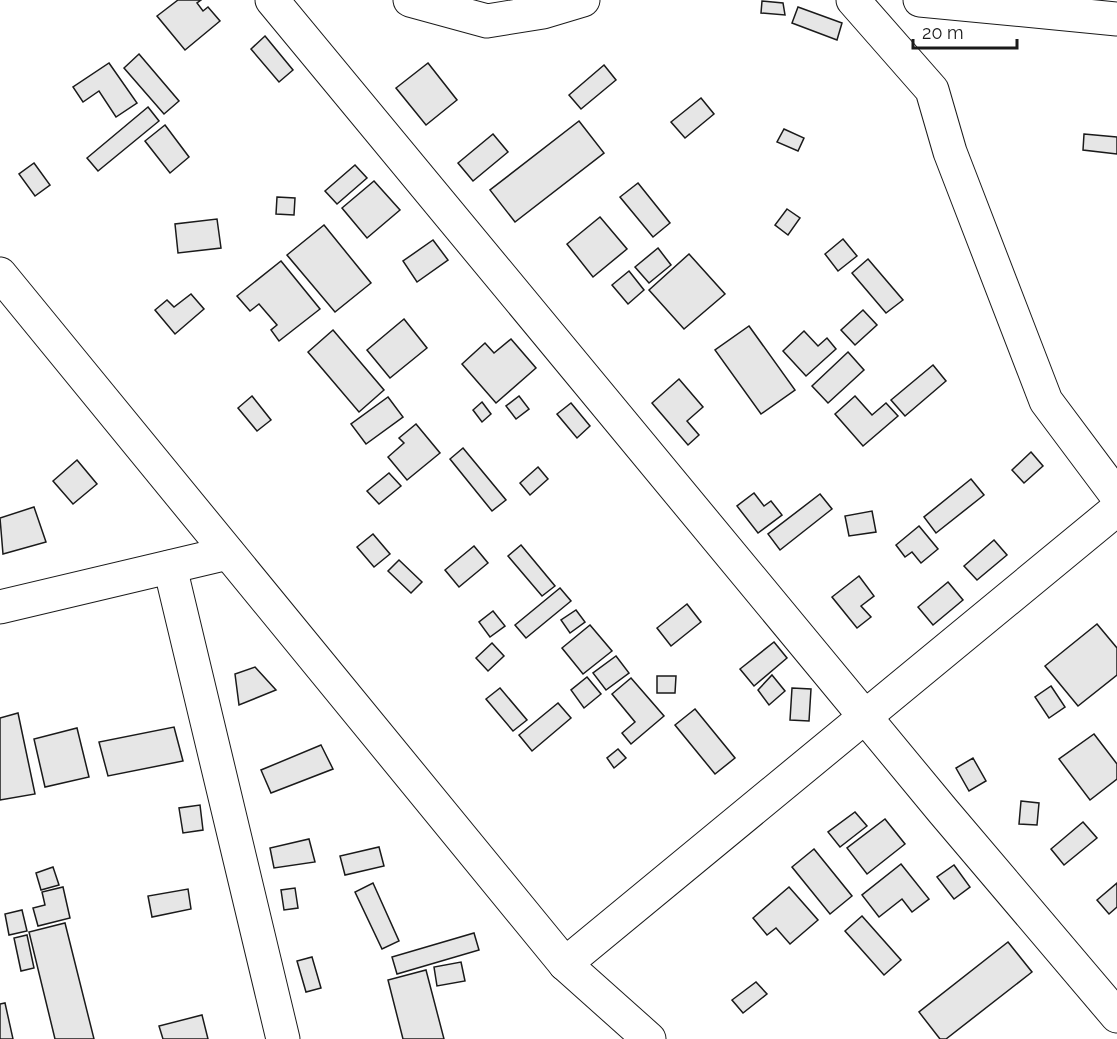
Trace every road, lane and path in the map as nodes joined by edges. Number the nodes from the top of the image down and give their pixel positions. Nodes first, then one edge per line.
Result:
1 (272, 0) edge
2 (410, 0) edge
3 (583, 0) edge
4 (853, 0) edge
5 (920, 0) edge
6 (1117, 19) edge
7 (0, 274) edge
8 (1117, 496) edge
9 (1117, 509) edge
10 (228, 553) junction
11 (170, 567) junction
12 (0, 607) edge
13 (865, 717) junction
14 (566, 964) junction
15 (1117, 1017) edge
16 (283, 1039) edge
17 (649, 1039) edge

1 - 13 street
2 - 3 street
4 - 8 street
5 - 6 street
7 - 10 street
9 - 13 street
10 - 11 street
10 - 14 street
11 - 12 street
11 - 16 street
13 - 14 street
13 - 15 street
14 - 17 street

